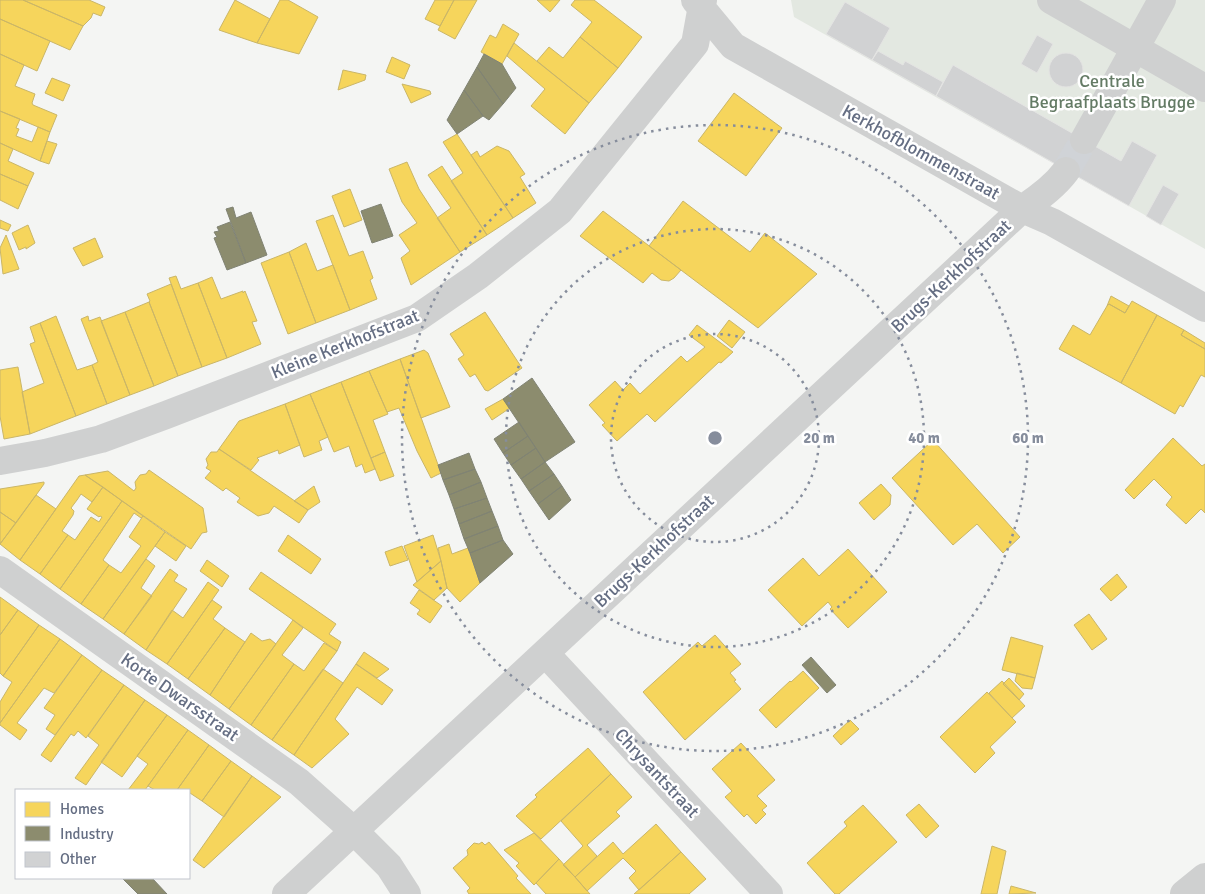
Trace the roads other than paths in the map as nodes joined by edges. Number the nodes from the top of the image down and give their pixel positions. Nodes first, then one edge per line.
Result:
1 (1051, 0) edge
2 (1162, 0) edge
3 (700, 3) edge
4 (1135, 48) junction
5 (1205, 88) edge
6 (1084, 140) tunnel mouth
7 (1066, 171) tunnel mouth
8 (1022, 209) junction
9 (1205, 308) edge
10 (0, 461) edge
11 (0, 570) edge
12 (545, 652) junction
13 (354, 831) junction
14 (1205, 877) edge
15 (286, 894) edge
16 (406, 894) edge
17 (769, 894) edge
18 (1184, 894) edge

1 - 4 street
2 - 4 street
3 - 8 street, Kerkhofblommenstraat
3 - 10 street, Kleine Kerkhofstraat
4 - 5 street
4 - 6 street
7 - 8 street, Brugs-Kerkhofstraat
8 - 9 street, Kerkhofblommenstraat
8 - 12 street, Brugs-Kerkhofstraat
11 - 13 street, Korte Dwarsstraat
12 - 13 street, Brugs-Kerkhofstraat
12 - 17 street, Chrysantstraat
13 - 15 street, Brugs-Kerkhofstraat
13 - 16 street, Korte Dwarsstraat
14 - 18 street

